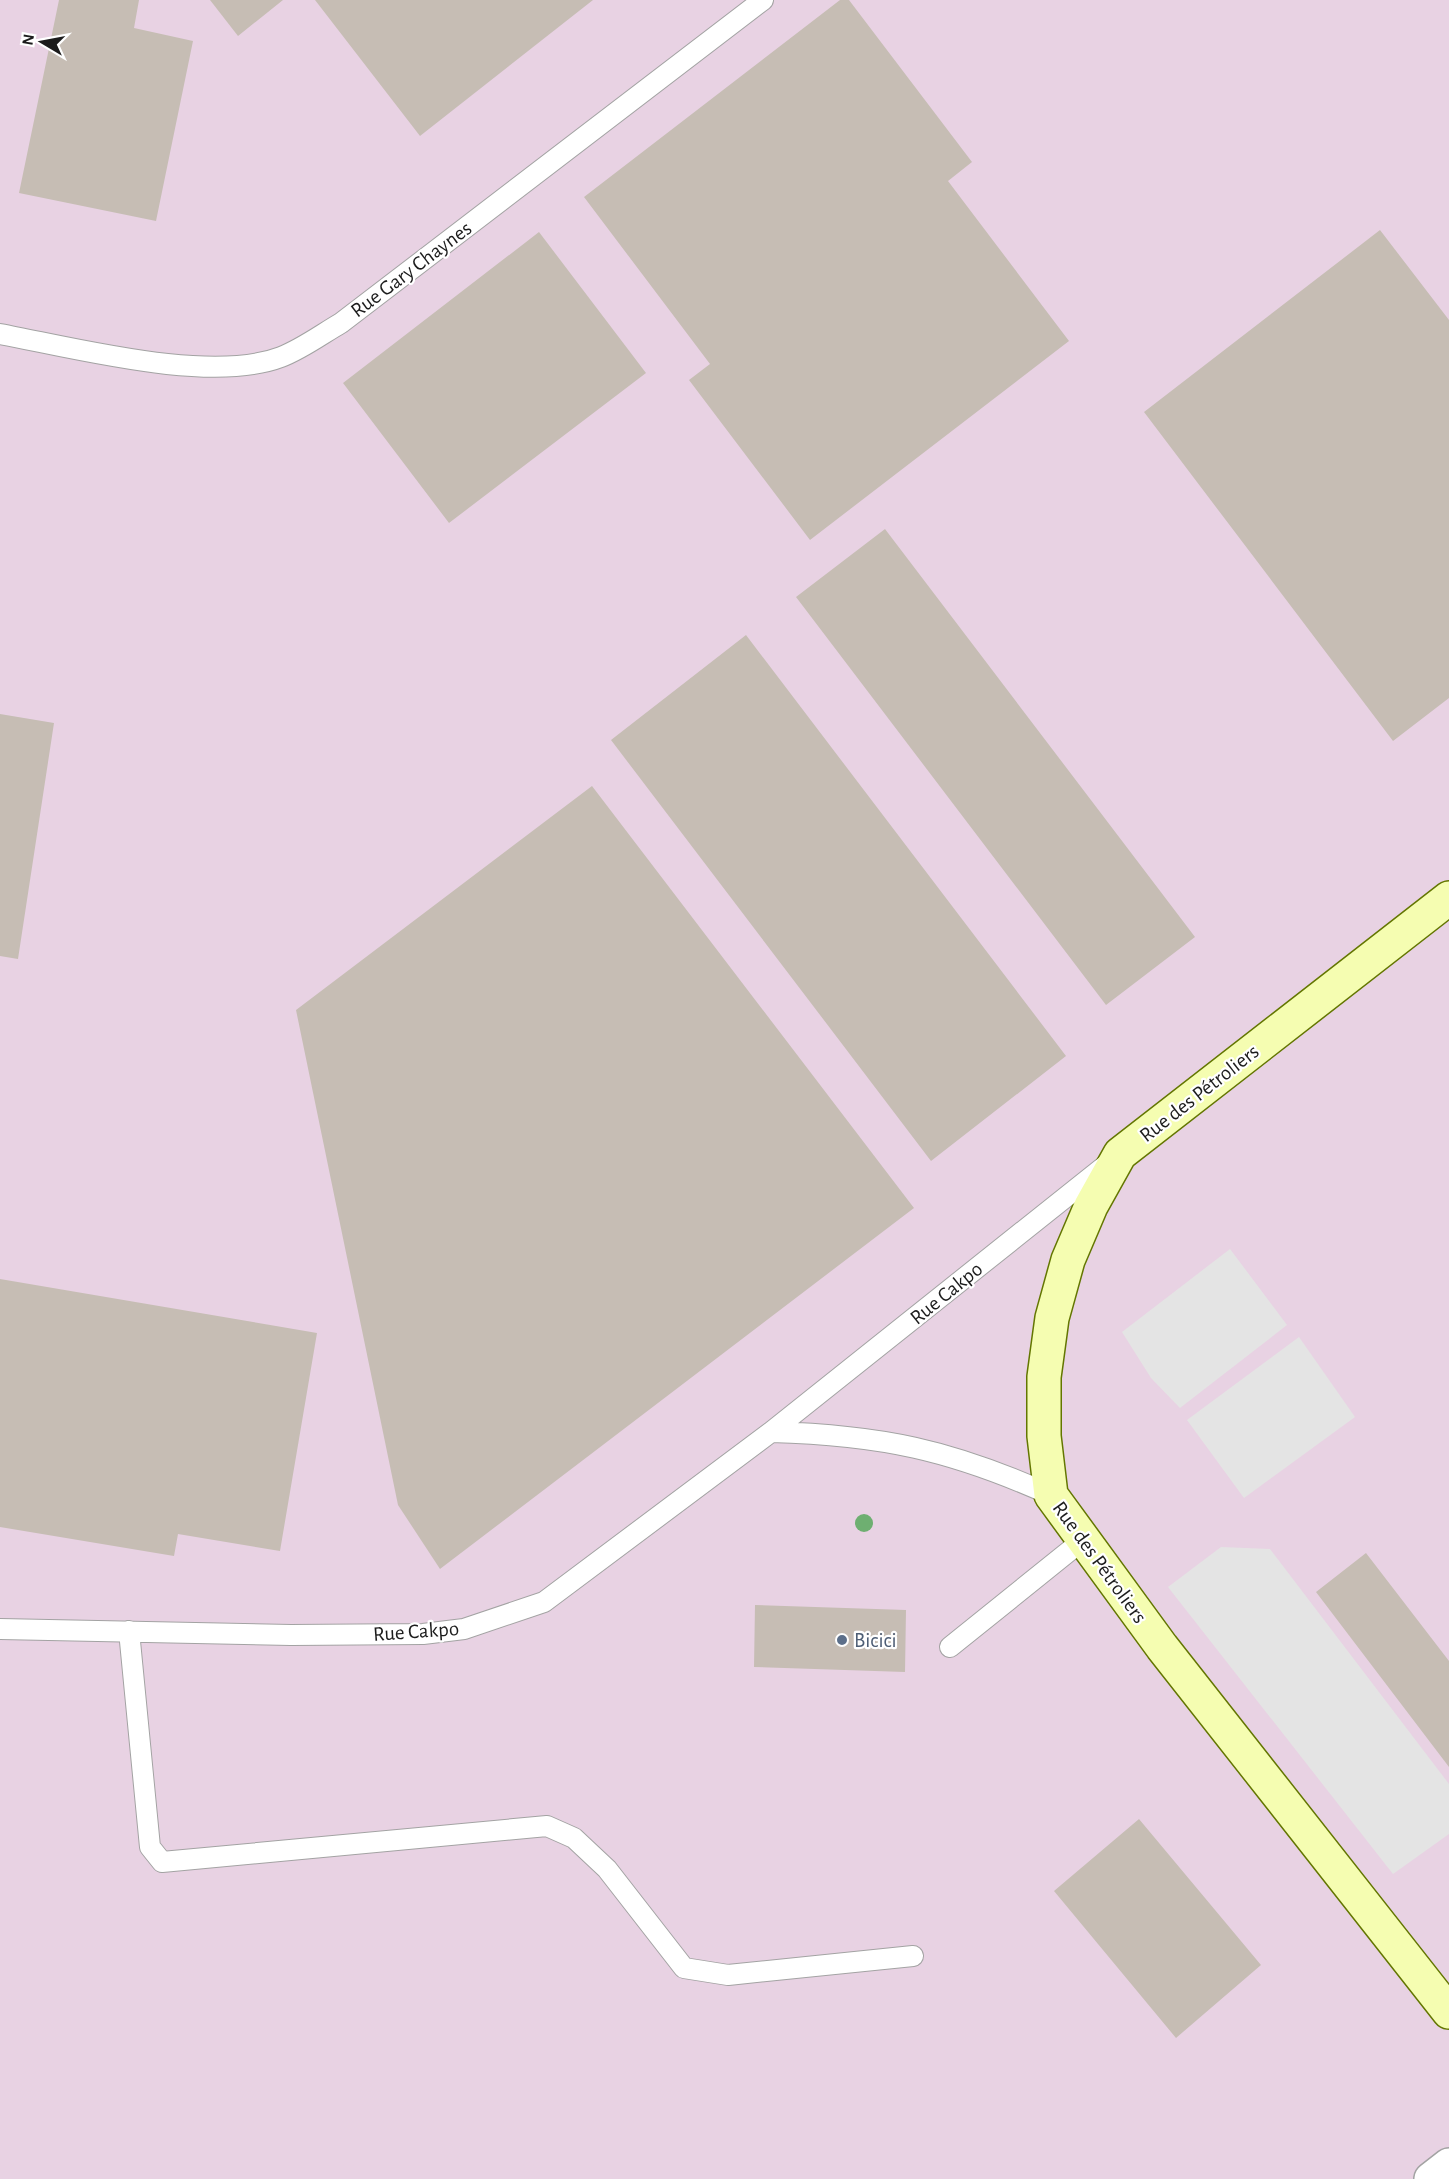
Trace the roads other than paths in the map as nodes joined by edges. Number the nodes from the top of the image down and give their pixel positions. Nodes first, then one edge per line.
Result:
1 (763, 0) edge
2 (0, 334) edge
3 (1449, 898) edge
4 (1120, 1154) junction
5 (771, 1432) junction
6 (1050, 1495) junction
7 (1083, 1540) junction
8 (0, 1629) edge
9 (129, 1631) junction
10 (950, 1647) dead end
11 (913, 1956) dead end
12 (1449, 2012) edge
13 (1449, 2165) edge
14 (1431, 2179) edge

1 - 2 lane, Rue Gary Chaynes
3 - 4 street, Rue des Pétroliers
4 - 5 lane, Rue Cakpo
4 - 6 street, Rue des Pétroliers
5 - 6 lane
5 - 9 lane, Rue Cakpo
6 - 7 street, Rue des Pétroliers
7 - 10 lane
7 - 12 street, Rue des Pétroliers
8 - 9 lane, Rue Cakpo
9 - 11 lane
13 - 14 street

